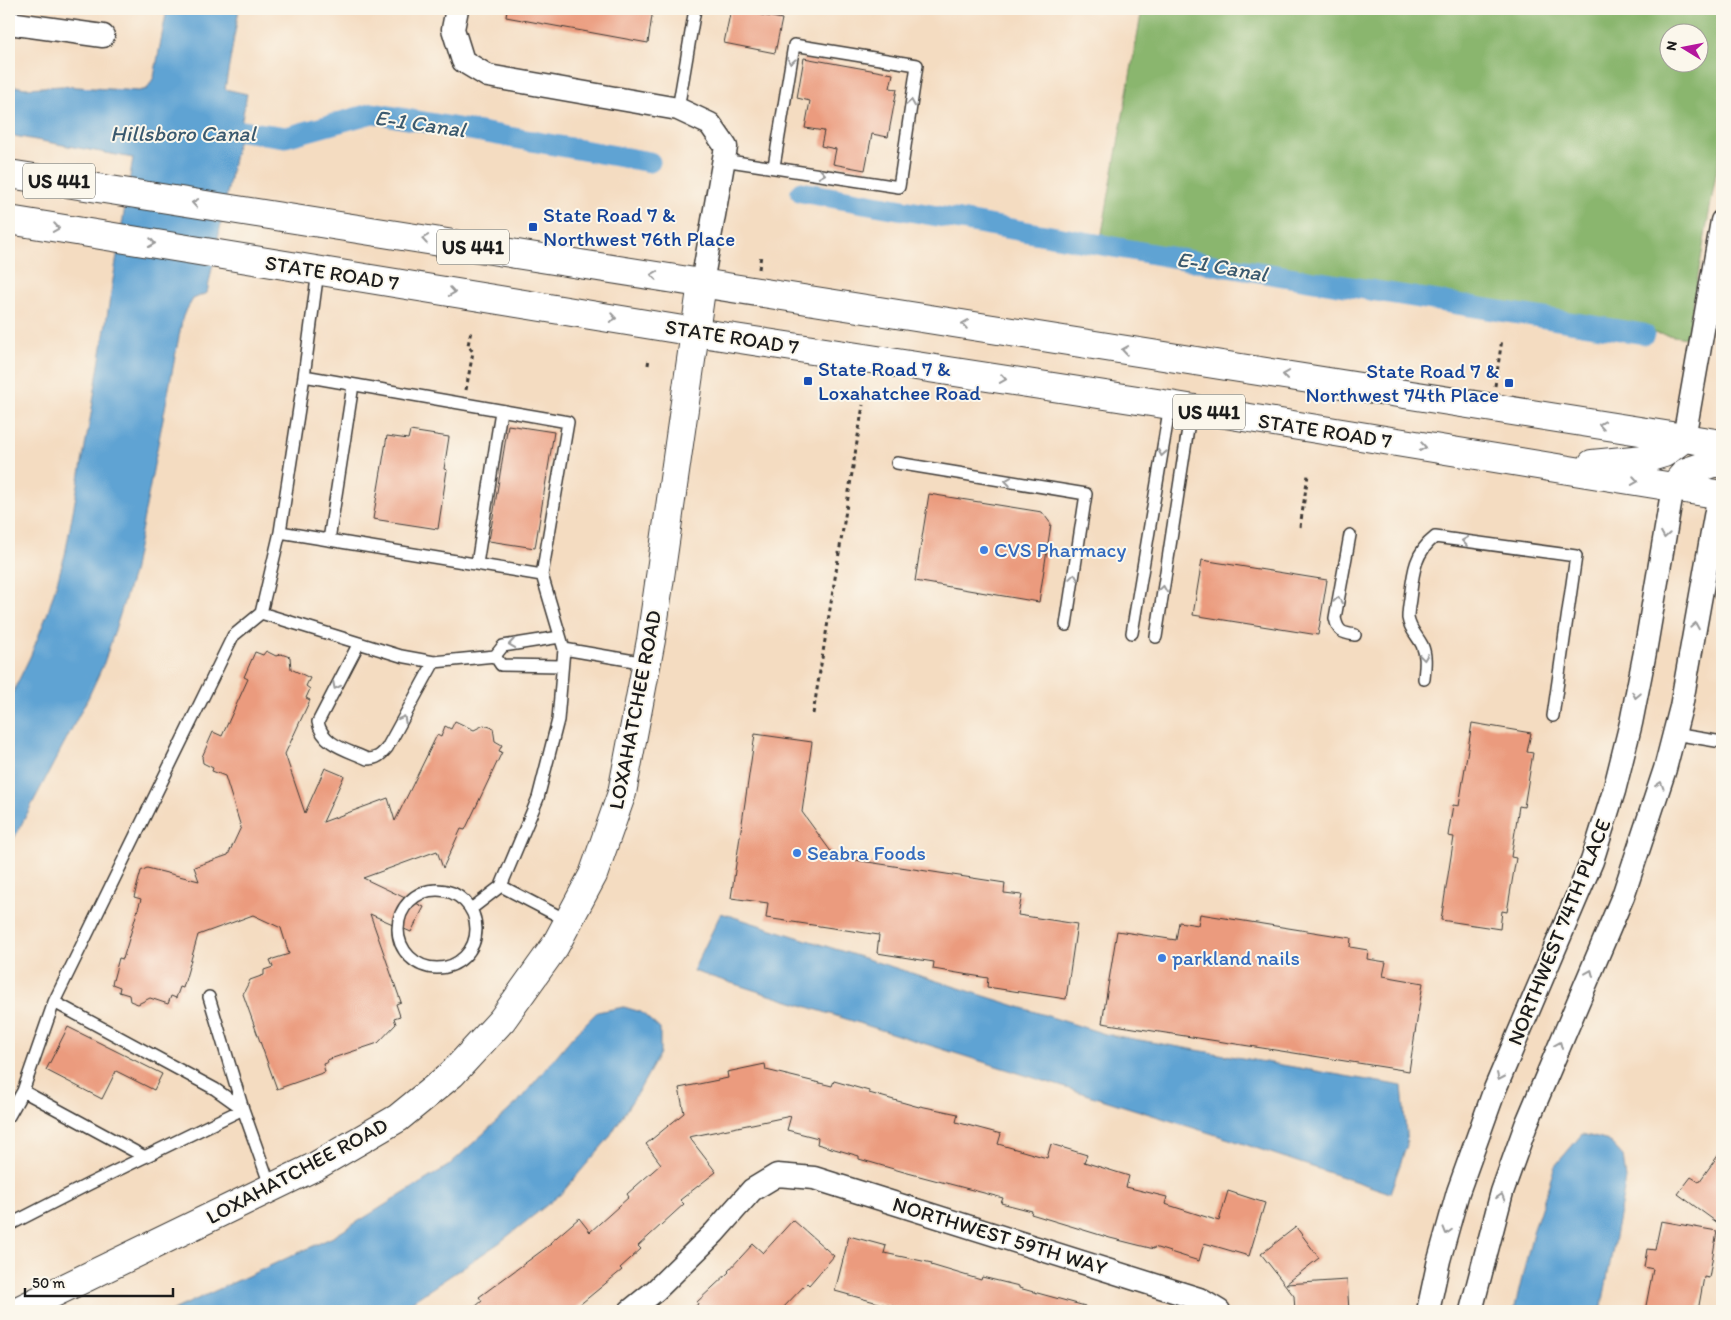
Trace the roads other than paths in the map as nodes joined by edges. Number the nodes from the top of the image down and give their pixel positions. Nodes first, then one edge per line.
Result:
1 (457, 9) edge
2 (695, 9) edge
3 (9, 23) edge
4 (103, 36) dead end
5 (678, 109) junction
6 (724, 160) junction
7 (774, 166) junction
8 (9, 174) edge
9 (9, 220) edge
10 (1722, 222) edge
11 (318, 271) junction
12 (702, 283) junction
13 (696, 332) junction
14 (304, 376) junction
15 (353, 385) junction
16 (1181, 407) junction
17 (501, 411) junction
18 (1684, 438) junction
19 (1722, 444) edge
20 (1722, 462) edge
21 (897, 463) dead end
22 (1553, 468) junction
23 (1673, 487) junction
24 (1720, 494) edge
25 (280, 532) junction
26 (1350, 535) dead end
27 (329, 540) junction
28 (477, 564) junction
29 (542, 575) junction
30 (261, 614) junction
31 (1066, 625) dead end
32 (1132, 633) dead end
33 (1355, 635) dead end
34 (560, 637) junction
35 (1156, 637) dead end
36 (358, 643) junction
37 (564, 649) junction
38 (495, 656) junction
39 (434, 662) junction
40 (646, 662) junction
41 (562, 666) junction
42 (1424, 679) dead end
43 (1553, 716) dead end
44 (1674, 734) junction
45 (1722, 742) edge
46 (501, 886) junction
47 (471, 910) junction
48 (568, 921) junction
49 (209, 997) dead end
50 (54, 1002) junction
51 (22, 1091) junction
52 (243, 1109) junction
53 (9, 1116) edge
54 (145, 1157) junction
55 (272, 1188) junction
56 (9, 1225) edge
57 (17, 1311) edge
58 (630, 1311) edge
59 (1219, 1311) edge
60 (1428, 1311) edge
61 (1470, 1311) edge

1 - 5 street
2 - 5 lane
3 - 4 street
5 - 6 street
6 - 7 lane
6 - 12 street
7 -> 7 lane
12 -> 8 main road, US 441
9 -> 11 main road, STATE ROAD 7 / US 441
10 - 18 street
11 -> 13 main road, STATE ROAD 7 / US 441
11 - 14 lane
12 - 13 main road, LOXAHATCHEE ROAD
18 -> 12 main road, US 441
13 -> 16 main road, STATE ROAD 7 / US 441
13 - 40 main road, LOXAHATCHEE ROAD
14 - 15 lane
14 - 25 lane
15 - 17 lane
15 - 27 lane
16 -> 22 main road, STATE ROAD 7 / US 441
16 -> 32 lane
35 -> 16 lane
17 - 28 lane
17 - 29 lane
18 - 19 main road, US 441
18 - 22 main road
20 - 23 main road
31 -> 21 lane
22 -> 23 main road, STATE ROAD 7 / US 441
23 - 24 main road, STATE ROAD 7 / US 441
23 -> 60 street, NORTHWEST 74TH PLACE
44 -> 24 street, NORTHWEST 74TH PLACE
25 - 27 lane
25 - 30 lane
33 -> 26 lane
27 - 28 lane
28 - 29 lane
29 - 34 lane
30 - 36 lane
30 - 50 lane
34 - 37 lane
34 -> 38 lane
36 - 39 lane
36 -> 39 lane
37 - 40 lane
37 - 41 lane
38 - 39 lane
38 - 41 lane
40 - 48 main road, LOXAHATCHEE ROAD
41 - 46 lane
43 -> 42 lane
44 - 45 lane
61 -> 44 street, NORTHWEST 74TH PLACE
46 - 47 lane
46 - 48 lane
47 - 47 lane
48 - 55 main road, LOXAHATCHEE ROAD
49 - 52 lane
50 - 51 lane
50 - 52 lane
51 - 53 lane
51 - 54 lane
52 - 54 lane
52 - 55 lane
54 - 56 lane
55 - 57 main road, LOXAHATCHEE ROAD
58 - 59 street, NORTHWEST 59TH WAY

